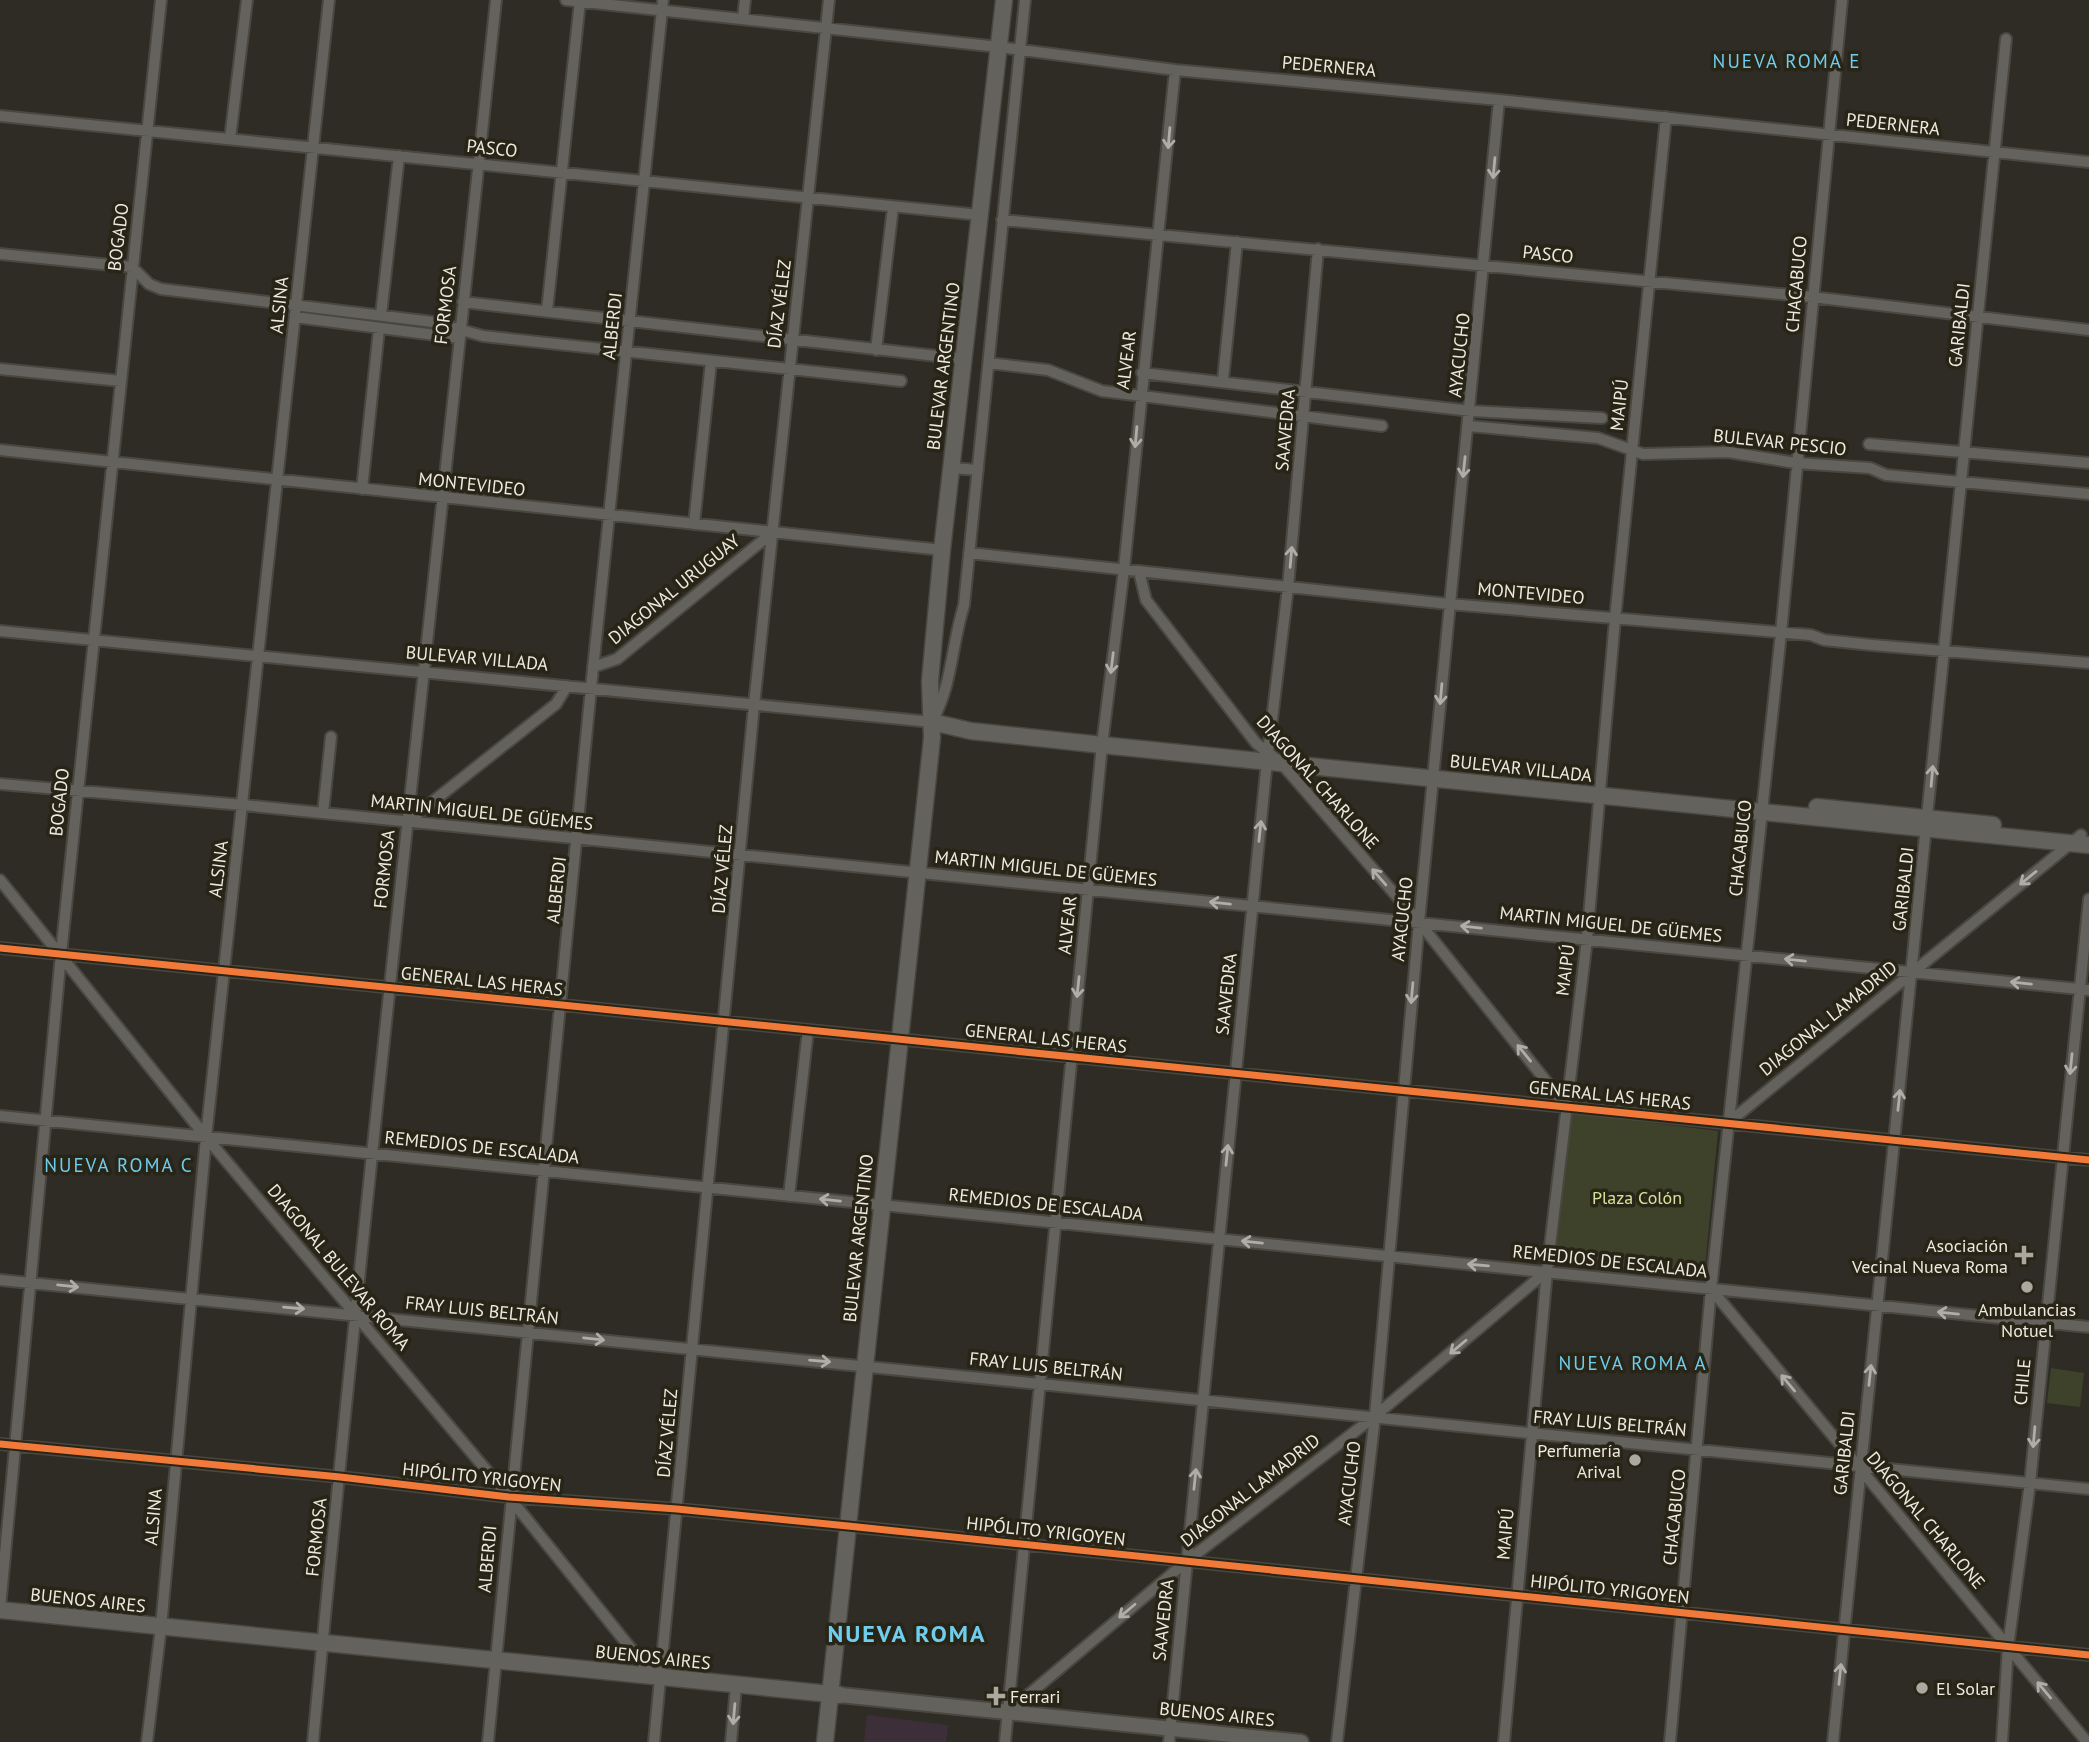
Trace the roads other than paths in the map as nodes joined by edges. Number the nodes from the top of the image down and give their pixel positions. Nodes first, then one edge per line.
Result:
1 (161, 0) edge
2 (247, 0) edge
3 (329, 0) edge
4 (496, 0) edge
5 (566, 0) edge
6 (745, 0) edge
7 (829, 0) edge
8 (1004, 0) edge
9 (1025, 0) edge
10 (1842, 0) edge
11 (580, 1) edge
12 (663, 5) edge
13 (743, 19) junction
14 (826, 27) junction
15 (2006, 39) dead end
16 (999, 47) junction
17 (1020, 51) junction
18 (1175, 70) junction
19 (1499, 100) junction
20 (0, 116) edge
21 (1666, 117) junction
22 (148, 131) junction
23 (1827, 135) junction
24 (230, 139) junction
25 (314, 148) junction
26 (1995, 151) junction
27 (399, 156) junction
28 (2089, 162) edge
29 (479, 164) junction
30 (564, 173) junction
31 (645, 181) junction
32 (810, 198) junction
33 (892, 207) junction
34 (980, 215) junction
35 (1002, 220) junction
36 (1159, 234) junction
37 (1237, 242) junction
38 (1318, 249) junction
39 (0, 254) edge
40 (1485, 265) junction
41 (132, 267) junction
42 (1650, 282) junction
43 (1812, 297) junction
44 (463, 302) junction
45 (295, 311) junction
46 (547, 311) junction
47 (381, 315) junction
48 (1977, 318) junction
49 (630, 322) junction
50 (379, 329) junction
51 (2089, 330) edge
52 (459, 334) junction
53 (792, 339) junction
54 (876, 350) junction
55 (627, 352) junction
56 (963, 359) junction
57 (710, 362) junction
58 (989, 363) junction
59 (0, 369) edge
60 (788, 370) junction
61 (1142, 373) junction
62 (1223, 380) junction
63 (121, 381) junction
64 (901, 381) dead end
65 (1306, 391) junction
66 (1139, 397) junction
67 (1471, 411) junction
68 (1304, 417) junction
69 (1602, 418) dead end
70 (1382, 426) dead end
71 (1469, 426) junction
72 (1869, 444) dead end
73 (0, 450) edge
74 (1631, 451) junction
75 (1964, 452) junction
76 (112, 463) junction
77 (1796, 463) junction
78 (2089, 463) edge
79 (951, 468) junction
80 (978, 470) junction
81 (278, 481) junction
82 (1960, 482) junction
83 (362, 489) junction
84 (2089, 494) edge
85 (441, 498) junction
86 (609, 515) junction
87 (694, 524) junction
88 (773, 532) junction
89 (942, 550) junction
90 (969, 553) junction
91 (1124, 569) junction
92 (1139, 571) junction
93 (1288, 587) junction
94 (1449, 604) junction
95 (1615, 619) junction
96 (934, 626) junction
97 (957, 627) junction
98 (0, 631) edge
99 (1781, 633) junction
100 (94, 639) junction
101 (1944, 650) junction
102 (257, 656) junction
103 (2089, 663) edge
104 (593, 667) junction
105 (425, 673) junction
106 (567, 686) junction
107 (591, 688) junction
108 (754, 705) junction
109 (932, 730) junction
110 (331, 737) dead end
111 (1103, 740) junction
112 (1272, 759) junction
113 (1434, 773) junction
114 (0, 784) edge
115 (78, 790) junction
116 (1600, 790) junction
117 (243, 805) junction
118 (1762, 807) junction
119 (323, 813) junction
120 (407, 822) junction
121 (1927, 823) junction
122 (579, 840) junction
123 (2083, 840) edge
124 (741, 855) junction
125 (919, 873) junction
126 (0, 880) edge
127 (1089, 889) junction
128 (2089, 899) edge
129 (1252, 906) junction
130 (1419, 922) junction
131 (1587, 939) junction
132 (0, 948) edge
133 (61, 954) junction
134 (1746, 955) junction
135 (224, 970) junction
136 (1912, 972) junction
137 (388, 987) junction
138 (2084, 989) edge
139 (561, 1005) junction
140 (724, 1022) junction
141 (808, 1030) junction
142 (902, 1039) junction
143 (1071, 1057) junction
144 (1236, 1073) junction
145 (1404, 1090) junction
146 (1566, 1106) junction
147 (0, 1116) edge
148 (46, 1121) junction
149 (1728, 1123) junction
150 (206, 1137) junction
151 (1895, 1140) junction
152 (373, 1154) junction
153 (2062, 1157) junction
154 (2089, 1160) edge
155 (544, 1171) junction
156 (707, 1188) junction
157 (789, 1196) junction
158 (885, 1205) junction
159 (1055, 1223) junction
160 (1219, 1239) junction
161 (1389, 1256) junction
162 (1547, 1272) junction
163 (0, 1280) edge
164 (31, 1283) junction
165 (1711, 1289) junction
166 (192, 1299) junction
167 (1878, 1306) junction
168 (356, 1314) junction
169 (2045, 1323) junction
170 (2089, 1327) edge
171 (528, 1333) junction
172 (692, 1349) junction
173 (869, 1366) junction
174 (1040, 1383) junction
175 (1203, 1399) junction
176 (1376, 1416) junction
177 (1531, 1433) junction
178 (0, 1444) edge
179 (13, 1446) junction
180 (1699, 1449) junction
181 (176, 1460) junction
182 (1860, 1468) junction
183 (340, 1477) junction
184 (2030, 1483) junction
185 (2089, 1489) edge
186 (509, 1497) junction
187 (677, 1509) junction
188 (852, 1526) junction
189 (1022, 1544) junction
190 (1187, 1561) junction
191 (1354, 1578) junction
192 (1517, 1595) junction
193 (0, 1609) edge
194 (1681, 1611) junction
195 (161, 1627) junction
196 (1845, 1628) junction
197 (323, 1643) junction
198 (2008, 1647) junction
199 (2089, 1655) edge
200 (496, 1661) junction
201 (658, 1677) junction
202 (736, 1686) junction
203 (835, 1695) junction
204 (1008, 1712) junction
205 (1169, 1735) edge
206 (147, 1742) edge
207 (313, 1742) edge
208 (488, 1742) edge
209 (654, 1742) edge
210 (731, 1742) edge
211 (825, 1742) edge
212 (835, 1742) edge
213 (1005, 1742) edge
214 (1301, 1742) edge
215 (1338, 1742) edge
216 (1504, 1742) edge
217 (1670, 1742) edge
218 (1833, 1742) edge
219 (2002, 1742) edge
220 (2087, 1742) edge

1 - 22 street, BOGADO
2 - 24 street
3 - 25 street, ALSINA
4 - 29 street, FORMOSA
5 - 11 street, PEDERNERA
6 - 13 street
7 - 14 street, DÍAZ VÉLEZ
8 - 16 main road, BULEVAR ARGENTINO
9 - 17 street
10 - 23 street, CHACABUCO
11 - 12 street, PEDERNERA
11 - 30 street
12 - 13 street, PEDERNERA
12 - 31 street, ALBERDI
13 - 14 street, PEDERNERA
14 - 16 street, PEDERNERA
14 - 32 street, DÍAZ VÉLEZ
15 - 26 street, GARIBALDI
16 - 17 street, PEDERNERA
16 - 34 main road, BULEVAR ARGENTINO
17 - 18 street, PEDERNERA
17 - 35 street
18 - 19 street, PEDERNERA
18 -> 36 street, ALVEAR
19 - 21 street, PEDERNERA
19 -> 40 street, AYACUCHO
20 - 22 street, PASCO
21 - 23 street, PEDERNERA
21 - 42 street, MAIPÚ
22 - 24 street, PASCO
22 - 41 street, BOGADO
23 - 26 street, PEDERNERA
23 - 43 street, CHACABUCO
24 - 25 street, PASCO
25 - 27 street, PASCO
25 - 45 street, ALSINA
26 - 28 street, PEDERNERA
26 - 48 street, GARIBALDI
27 - 29 street, PASCO
27 - 47 street
29 - 30 street, PASCO
29 - 44 street, FORMOSA
30 - 31 street, PASCO
30 - 46 street
31 - 32 street, PASCO
31 - 49 street, ALBERDI
32 - 33 street, PASCO
32 - 53 street, DÍAZ VÉLEZ
33 - 34 street, PASCO
33 - 54 street
34 - 56 main road, BULEVAR ARGENTINO
35 - 36 street, PASCO
35 - 58 street
36 - 37 street, PASCO
36 - 61 street, ALVEAR
37 - 38 street, PASCO
37 - 62 street
38 - 40 street, PASCO
38 - 65 street, SAAVEDRA
39 - 41 street
40 - 42 street, PASCO
40 - 67 street, AYACUCHO
41 - 45 street
41 - 63 street, BOGADO
42 - 43 street, PASCO
42 - 74 street, MAIPÚ
43 - 48 street, PASCO
43 - 77 street, CHACABUCO
44 - 46 street
44 - 52 street, FORMOSA
45 - 47 street
45 - 50 street
45 - 81 street, ALSINA
46 - 49 street
47 - 52 street
48 - 51 street, PASCO
48 - 75 street, GARIBALDI
49 - 53 street
49 - 55 street, ALBERDI
50 - 52 street
50 - 83 street
52 - 55 street
52 - 85 street, FORMOSA
53 - 54 street
53 - 60 street, DÍAZ VÉLEZ
54 - 56 street
55 - 57 street
55 - 86 street, ALBERDI
56 - 79 main road, BULEVAR ARGENTINO
57 - 60 street
57 - 87 street
58 - 66 street
58 - 80 street
59 - 63 street
60 - 64 street
60 - 88 street, DÍAZ VÉLEZ
61 - 62 street
61 - 66 street, ALVEAR
62 - 65 street
63 - 76 street, BOGADO
65 - 67 street
65 - 68 street, SAAVEDRA
66 - 68 street
66 -> 91 street, ALVEAR
67 - 69 street
67 - 71 street, AYACUCHO
68 - 70 street
93 -> 68 street, SAAVEDRA
71 - 74 street, BULEVAR PESCIO
71 -> 94 street, AYACUCHO
72 - 75 street, BULEVAR PESCIO
73 - 76 street, MONTEVIDEO
74 - 77 street, BULEVAR PESCIO
74 - 95 street, MAIPÚ
75 - 78 street, BULEVAR PESCIO
75 - 82 street, GARIBALDI
76 - 81 street, MONTEVIDEO
76 - 100 street, BOGADO
77 - 82 street, BULEVAR PESCIO
77 - 99 street, CHACABUCO
79 - 80 street
79 - 89 main road, BULEVAR ARGENTINO
80 - 90 street
81 - 83 street, MONTEVIDEO
81 - 102 street, ALSINA
82 - 84 street, BULEVAR PESCIO
82 - 101 street, GARIBALDI
83 - 85 street, MONTEVIDEO
85 - 86 street, MONTEVIDEO
85 - 105 street, FORMOSA
86 - 87 street, MONTEVIDEO
86 - 104 street, ALBERDI
87 - 88 street, MONTEVIDEO
88 - 89 street, MONTEVIDEO
88 - 104 street, DIAGONAL URUGUAY
88 - 108 street, DÍAZ VÉLEZ
89 - 96 main road, BULEVAR ARGENTINO
90 - 91 street, MONTEVIDEO
90 - 97 street
91 - 92 street, MONTEVIDEO
91 -> 111 street, ALVEAR
92 - 93 street, MONTEVIDEO
92 - 112 street, DIAGONAL CHARLONE
93 - 94 street, MONTEVIDEO
93 - 112 street, SAAVEDRA
94 - 95 street, MONTEVIDEO
94 -> 113 street, AYACUCHO
95 - 99 street, MONTEVIDEO
95 - 116 street, MAIPÚ
96 - 97 street
96 - 109 main road, BULEVAR ARGENTINO
97 - 109 street
98 - 100 street, BULEVAR VILLADA
99 - 101 street, MONTEVIDEO
99 - 118 street, CHACABUCO
100 - 102 street, BULEVAR VILLADA
100 - 115 street, BOGADO
101 - 103 street, MONTEVIDEO
121 -> 101 street, GARIBALDI
102 - 105 street, BULEVAR VILLADA
102 - 117 street, ALSINA
104 - 107 street, ALBERDI
105 - 106 street, BULEVAR VILLADA
105 - 120 street, FORMOSA
106 - 107 street, BULEVAR VILLADA
106 - 120 street
107 - 108 street, BULEVAR VILLADA
107 - 122 street, ALBERDI
108 - 109 street, BULEVAR VILLADA
108 - 124 street, DÍAZ VÉLEZ
109 - 111 main road, BULEVAR VILLADA
109 - 125 main road, BULEVAR ARGENTINO
110 - 119 street
111 - 112 main road, BULEVAR VILLADA
111 - 127 street, ALVEAR
112 - 113 main road, BULEVAR VILLADA
129 -> 112 street, SAAVEDRA
130 -> 112 street, DIAGONAL CHARLONE
113 - 116 main road, BULEVAR VILLADA
113 - 130 street, AYACUCHO
114 - 115 street, MARTIN MIGUEL DE GÜEMES
115 - 117 street, MARTIN MIGUEL DE GÜEMES
115 - 133 street, BOGADO
116 - 118 main road, BULEVAR VILLADA
116 - 131 street, MAIPÚ
117 - 119 street, MARTIN MIGUEL DE GÜEMES
117 - 135 street, ALSINA
118 - 121 main road, BULEVAR VILLADA
118 - 134 street, CHACABUCO
119 - 120 street, MARTIN MIGUEL DE GÜEMES
120 - 122 street, MARTIN MIGUEL DE GÜEMES
120 - 137 street, FORMOSA
121 - 123 main road, BULEVAR VILLADA
121 - 136 street, GARIBALDI
122 - 124 street, MARTIN MIGUEL DE GÜEMES
122 - 139 street, ALBERDI
123 -> 136 street, DIAGONAL LAMADRID
124 - 125 street, MARTIN MIGUEL DE GÜEMES
124 - 140 street, DÍAZ VÉLEZ
125 - 127 street, MARTIN MIGUEL DE GÜEMES
125 - 142 main road, BULEVAR ARGENTINO
126 - 133 street, DIAGONAL BULEVAR ROMA
129 -> 127 street, MARTIN MIGUEL DE GÜEMES
127 -> 143 street, ALVEAR
128 - 138 street, CHILE
129 - 130 street, MARTIN MIGUEL DE GÜEMES
129 - 144 street, SAAVEDRA
131 -> 130 street, MARTIN MIGUEL DE GÜEMES
130 -> 145 street, AYACUCHO
146 -> 130 street, DIAGONAL CHARLONE
131 - 134 street, MARTIN MIGUEL DE GÜEMES
131 - 146 street, MAIPÚ
132 - 133 street, GENERAL LAS HERAS
133 - 135 street, GENERAL LAS HERAS
133 - 148 street, BOGADO
133 - 150 street, DIAGONAL BULEVAR ROMA
136 -> 134 street, MARTIN MIGUEL DE GÜEMES
134 - 149 street, CHACABUCO
135 - 137 street, GENERAL LAS HERAS
135 - 150 street, ALSINA
138 -> 136 street, MARTIN MIGUEL DE GÜEMES
136 - 149 street, DIAGONAL LAMADRID
151 -> 136 street, GARIBALDI
137 - 139 street, GENERAL LAS HERAS
137 - 152 street, FORMOSA
138 -> 153 street, CHILE
139 - 140 street, GENERAL LAS HERAS
139 - 155 street, ALBERDI
140 - 141 street, GENERAL LAS HERAS
140 - 156 street, DÍAZ VÉLEZ
141 - 142 street, GENERAL LAS HERAS
141 - 157 street
142 - 143 street, GENERAL LAS HERAS
142 - 158 main road, BULEVAR ARGENTINO
143 - 144 street, GENERAL LAS HERAS
143 - 159 street, ALVEAR
144 - 145 street, GENERAL LAS HERAS
160 -> 144 street, SAAVEDRA
145 - 146 street, GENERAL LAS HERAS
145 - 161 street, AYACUCHO
146 - 149 street, GENERAL LAS HERAS
146 - 162 street, MAIPÚ
147 - 148 street, REMEDIOS DE ESCALADA
148 - 150 street, REMEDIOS DE ESCALADA
148 - 164 street, BOGADO
149 - 151 street, GENERAL LAS HERAS
149 - 165 street, CHACABUCO
150 - 152 street, REMEDIOS DE ESCALADA
150 - 166 street, ALSINA
150 - 168 street, DIAGONAL BULEVAR ROMA
151 - 153 street, GENERAL LAS HERAS
151 - 167 street, GARIBALDI
152 - 155 street, REMEDIOS DE ESCALADA
152 - 168 street, FORMOSA
153 - 154 street, GENERAL LAS HERAS
153 - 169 street, CHILE
155 - 156 street, REMEDIOS DE ESCALADA
155 - 171 street, ALBERDI
156 - 157 street, REMEDIOS DE ESCALADA
156 - 172 street, DÍAZ VÉLEZ
158 -> 157 street, REMEDIOS DE ESCALADA
158 - 159 street, REMEDIOS DE ESCALADA
158 - 173 main road, BULEVAR ARGENTINO
159 - 160 street, REMEDIOS DE ESCALADA
159 - 174 street, ALVEAR
161 -> 160 street, REMEDIOS DE ESCALADA
160 - 175 street, SAAVEDRA
162 -> 161 street, REMEDIOS DE ESCALADA
161 - 176 street, AYACUCHO
162 - 165 street, REMEDIOS DE ESCALADA
162 -> 176 street, DIAGONAL LAMADRID
162 - 177 street, MAIPÚ
163 - 164 street, FRAY LUIS BELTRÁN
164 -> 166 street, FRAY LUIS BELTRÁN
164 - 179 street, BOGADO
165 - 167 street, REMEDIOS DE ESCALADA
165 - 180 street, CHACABUCO
182 -> 165 street, DIAGONAL CHARLONE
166 -> 168 street, FRAY LUIS BELTRÁN
166 - 181 street, ALSINA
169 -> 167 street, REMEDIOS DE ESCALADA
182 -> 167 street, GARIBALDI
168 - 171 street, FRAY LUIS BELTRÁN
168 - 183 street, FORMOSA
168 - 186 street, DIAGONAL BULEVAR ROMA
169 - 170 street, REMEDIOS DE ESCALADA
169 -> 184 street, CHILE
171 -> 172 street, FRAY LUIS BELTRÁN
171 - 186 street, ALBERDI
172 -> 173 street, FRAY LUIS BELTRÁN
172 - 187 street, DÍAZ VÉLEZ
173 - 174 street, FRAY LUIS BELTRÁN
173 - 188 main road, BULEVAR ARGENTINO
174 - 175 street, FRAY LUIS BELTRÁN
174 - 189 street, ALVEAR
175 - 176 street, FRAY LUIS BELTRÁN
190 -> 175 street, SAAVEDRA
176 - 177 street, FRAY LUIS BELTRÁN
176 - 190 street, DIAGONAL LAMADRID
176 - 191 street, AYACUCHO
177 - 180 street, FRAY LUIS BELTRÁN
177 - 192 street, MAIPÚ
178 - 179 street, HIPÓLITO YRIGOYEN
179 - 181 street, HIPÓLITO YRIGOYEN
179 - 193 street, BOGADO
180 - 182 street, FRAY LUIS BELTRÁN
180 - 194 street, CHACABUCO
181 - 183 street, HIPÓLITO YRIGOYEN
181 - 195 street, ALSINA
182 - 184 street, FRAY LUIS BELTRÁN
182 - 196 street, GARIBALDI
182 - 198 street, DIAGONAL CHARLONE
183 - 186 street, HIPÓLITO YRIGOYEN
183 - 197 street, FORMOSA
184 - 185 street, FRAY LUIS BELTRÁN
184 - 198 street, CHILE
186 - 187 street, HIPÓLITO YRIGOYEN
186 - 200 street, ALBERDI
186 - 201 street, DIAGONAL BULEVAR ROMA
187 - 188 street, HIPÓLITO YRIGOYEN
187 - 201 street, DÍAZ VÉLEZ
188 - 189 street, HIPÓLITO YRIGOYEN
188 - 203 main road, BULEVAR ARGENTINO
189 - 190 street, HIPÓLITO YRIGOYEN
189 - 204 street, ALVEAR
190 - 191 street, HIPÓLITO YRIGOYEN
190 -> 204 street, DIAGONAL LAMADRID
190 - 205 street, SAAVEDRA
191 - 192 street, HIPÓLITO YRIGOYEN
191 - 215 street, AYACUCHO
192 - 194 street, HIPÓLITO YRIGOYEN
192 - 216 street, MAIPÚ
193 - 195 main road, BUENOS AIRES
194 - 196 street, HIPÓLITO YRIGOYEN
194 - 217 street, CHACABUCO
195 - 197 main road, BUENOS AIRES
195 - 206 street, ALSINA
196 - 198 street, HIPÓLITO YRIGOYEN
218 -> 196 street, GARIBALDI
197 - 200 main road, BUENOS AIRES
197 - 207 street, FORMOSA
198 - 199 street, HIPÓLITO YRIGOYEN
198 - 219 street, CHILE
220 -> 198 street, DIAGONAL CHARLONE
200 - 201 main road, BUENOS AIRES
200 - 208 street, ALBERDI
201 - 202 main road, BUENOS AIRES
201 - 209 street, DÍAZ VÉLEZ
202 - 203 main road, BUENOS AIRES
202 -> 210 street
203 - 204 street, BUENOS AIRES
203 - 211 main road, BULEVAR ARGENTINO
203 - 212 main road, BULEVAR ARGENTINO
204 - 205 street, BUENOS AIRES
204 - 213 street, ALVEAR
205 - 214 street, BUENOS AIRES

